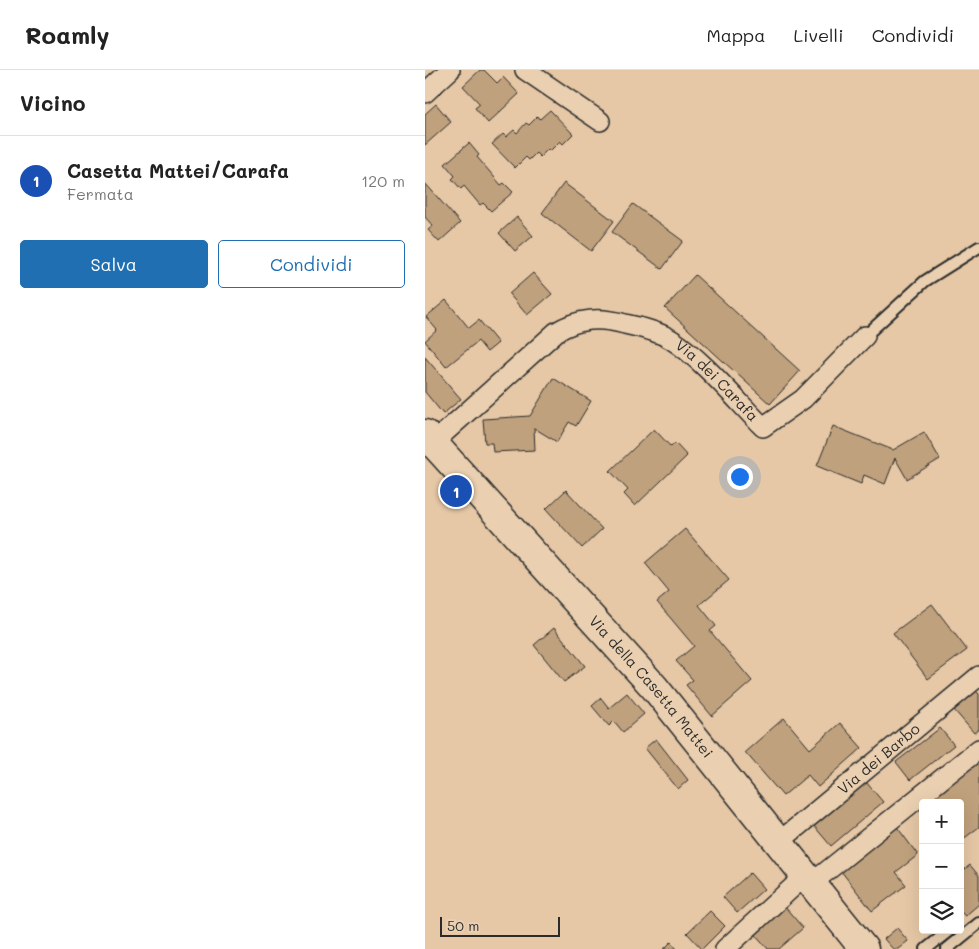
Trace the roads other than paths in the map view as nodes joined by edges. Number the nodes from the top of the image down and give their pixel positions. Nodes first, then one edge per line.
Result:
1 (450, 70) edge
2 (525, 70) edge
3 (425, 93) edge
4 (600, 121) dead end
5 (979, 247) edge
6 (865, 336) joint
7 (429, 438) edge
8 (979, 676) edge
9 (979, 749) edge
10 (779, 842) junction
11 (809, 879) junction
12 (979, 923) edge
13 (945, 934) edge
14 (725, 949) edge
15 (864, 949) edge
16 (926, 949) edge
17 (947, 949) edge

1 - 3 street
2 - 4 street
5 - 6 lane, Via dei Carafa
6 - 7 street, Via dei Carafa
7 - 10 main road, Via della Casetta Mattei
8 - 10 street, Via dei Barbo
9 - 11 street
10 - 11 main road, Via della Casetta Mattei
11 - 14 street
11 - 15 main road, Via della Casetta Mattei
12 - 17 lane
13 - 16 lane

